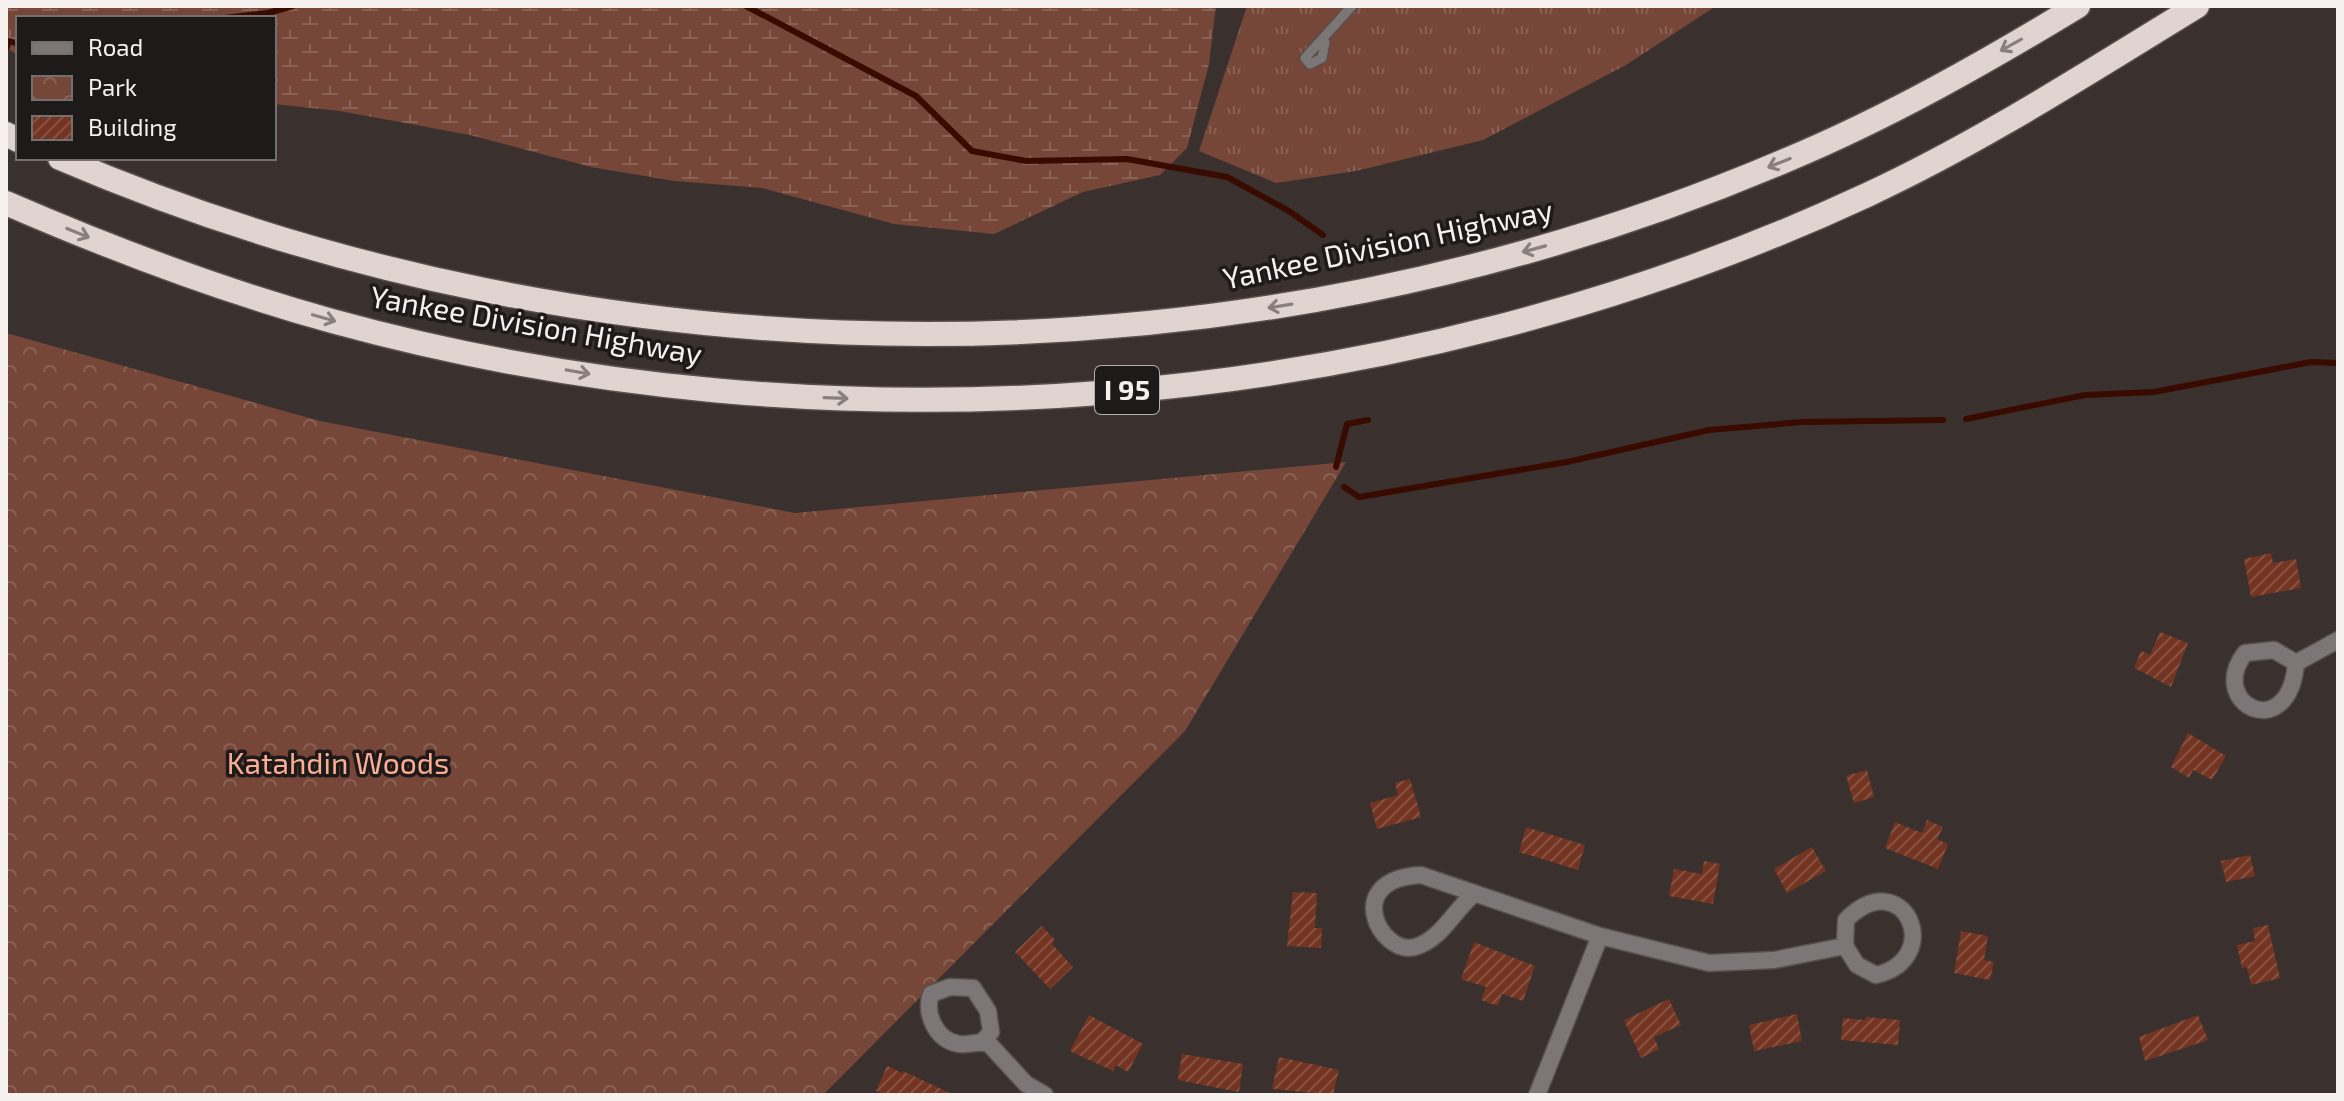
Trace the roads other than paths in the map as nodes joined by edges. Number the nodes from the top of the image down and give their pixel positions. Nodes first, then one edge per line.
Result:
1 (1352, 6) edge
2 (2078, 6) edge
3 (2197, 6) edge
4 (1325, 42) dead end
5 (65, 160) edge
6 (6, 203) edge
7 (2338, 640) edge
8 (2296, 663) dead end
9 (1474, 894) junction
10 (1600, 936) junction
11 (1845, 946) junction
12 (983, 1041) dead end
13 (1045, 1095) edge
14 (1537, 1095) edge

1 - 4 lane
2 -> 5 highway, Yankee Division Highway / I 95
6 -> 3 highway, Yankee Division Highway / I 95
7 - 8 street
9 - 9 street
9 - 10 street
10 - 11 street
10 - 14 street
11 - 11 street
12 - 13 street

